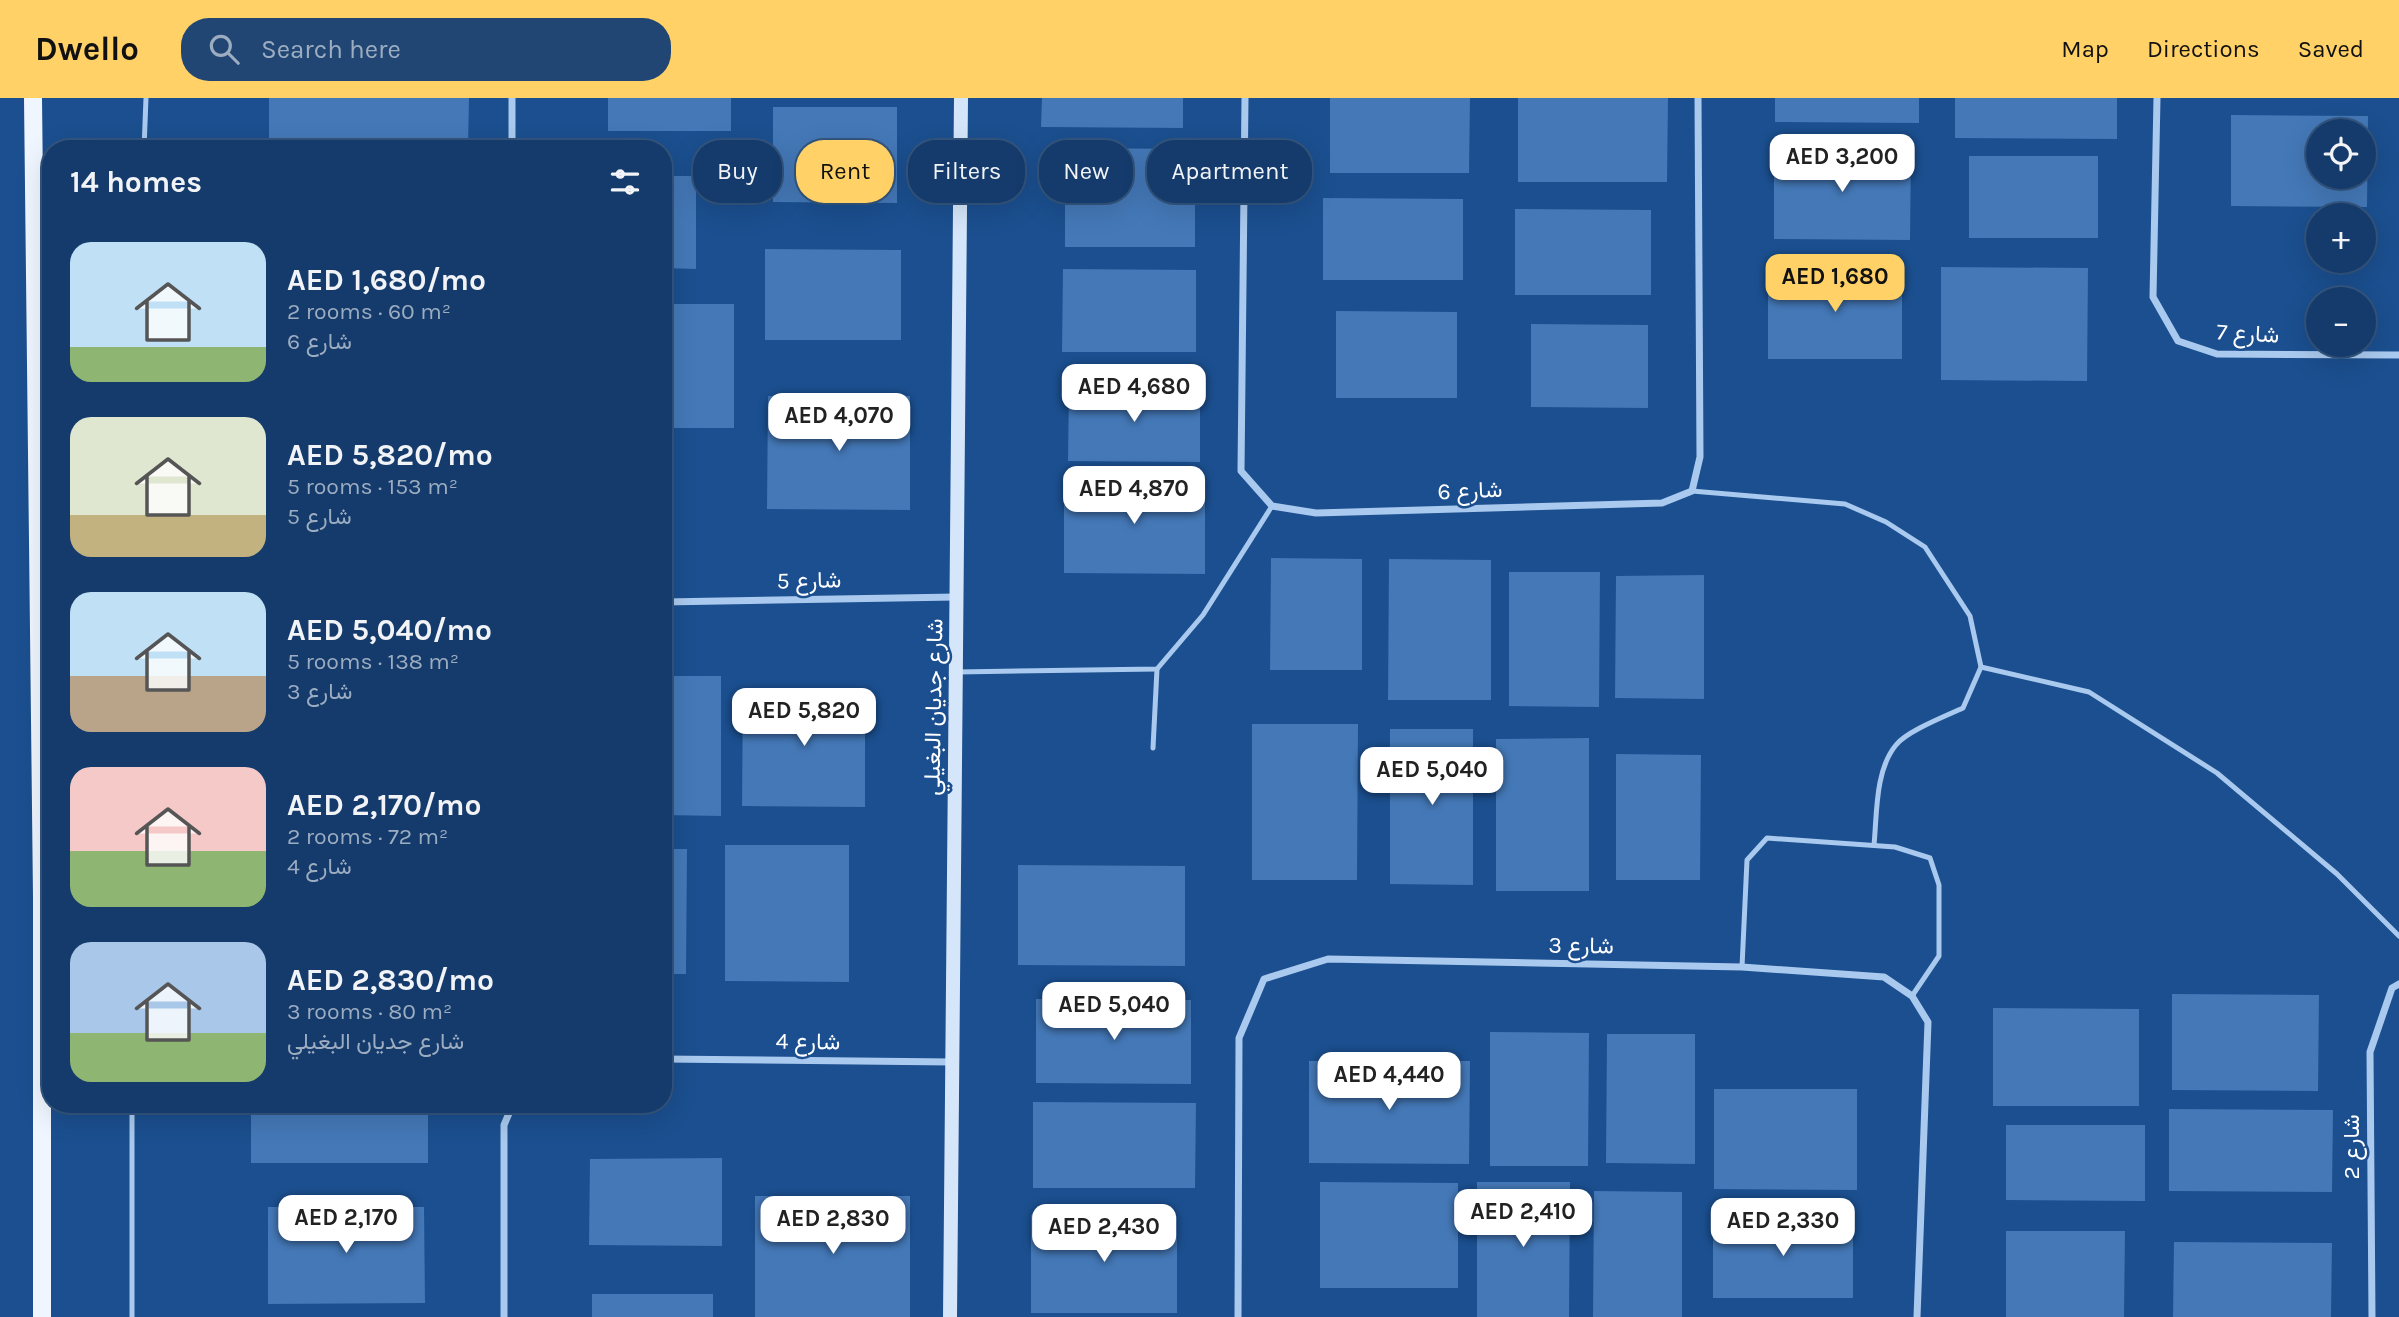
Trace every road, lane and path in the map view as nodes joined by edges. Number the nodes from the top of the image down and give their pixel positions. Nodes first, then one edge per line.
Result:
1 (33, 98) edge
2 (146, 98) edge
3 (512, 98) edge
4 (961, 98) edge
5 (1245, 98) edge
6 (1698, 98) edge
7 (2157, 98) edge
8 (144, 140) edge
9 (512, 140) edge
10 (2399, 355) edge
11 (1692, 491) junction
12 (1272, 506) junction
13 (956, 597) junction
14 (672, 602) edge
15 (42, 651) edge
16 (1981, 667) junction
17 (1157, 669) junction
18 (956, 672) junction
19 (1153, 748) dead end
20 (1874, 845) junction
21 (2399, 936) edge
22 (1742, 967) junction
23 (2399, 984) edge
24 (1912, 996) junction
25 (672, 1059) edge
26 (952, 1062) junction
27 (44, 1113) edge
28 (132, 1113) edge
29 (509, 1113) edge
30 (42, 1317) edge
31 (132, 1317) edge
32 (504, 1317) edge
33 (950, 1317) edge
34 (1238, 1317) edge
35 (1917, 1317) edge
36 (2372, 1317) edge

1 - 15 main road
2 - 8 lane
3 - 9 street
4 - 13 street, شارع جديان البغيلي
5 - 12 street
6 - 11 street
7 - 10 street, شارع 7
11 - 12 street, شارع 6
11 - 16 lane
12 - 17 lane
13 - 14 street, شارع 5
13 - 18 street, شارع جديان البغيلي
16 - 20 lane
16 - 21 lane
17 - 18 lane
17 - 19 lane
18 - 26 street, شارع جديان البغيلي
20 - 22 lane
20 - 24 lane
22 - 24 street, شارع 3
22 - 34 street, شارع 3
23 - 36 street, شارع 2
24 - 35 street, شارع 3
25 - 26 street, شارع 4
26 - 33 street, شارع جديان البغيلي
27 - 30 main road
28 - 31 lane
29 - 32 street

